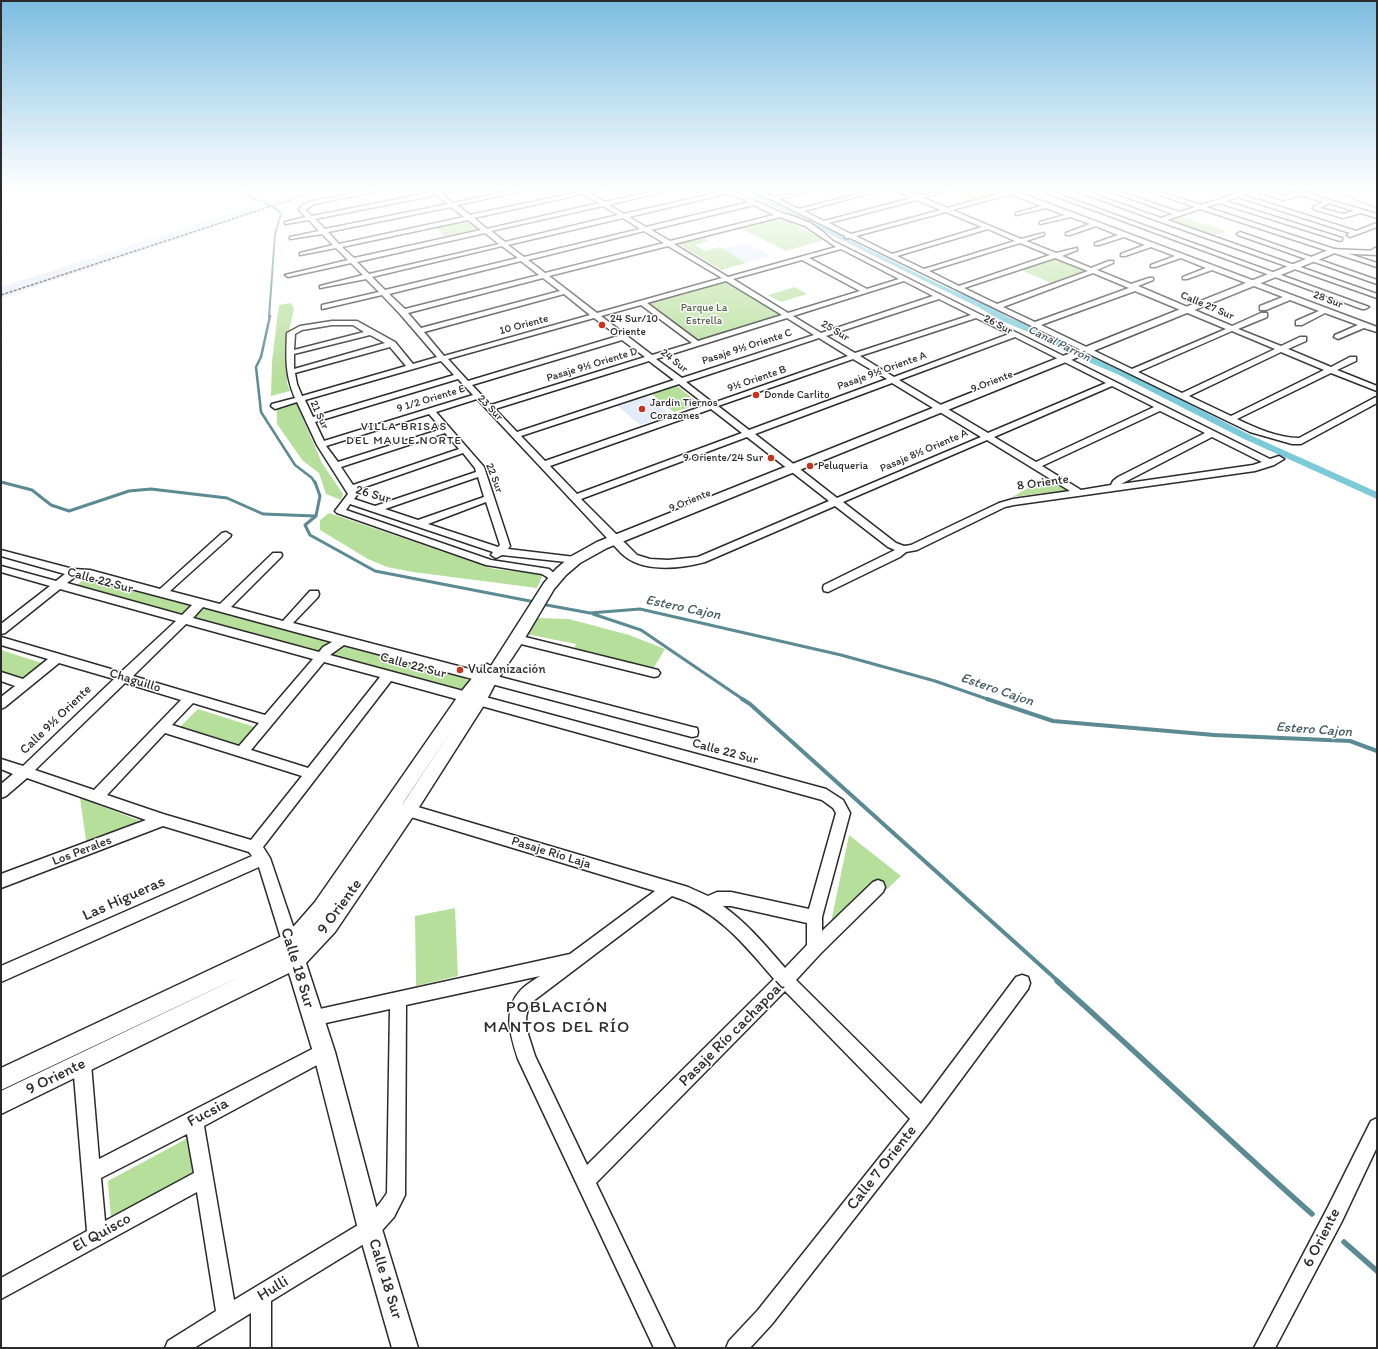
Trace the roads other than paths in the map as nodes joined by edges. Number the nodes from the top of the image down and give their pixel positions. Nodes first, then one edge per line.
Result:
1 (311, 252) edge
2 (343, 252) edge
3 (392, 252) edge
4 (469, 252) edge
5 (513, 252) edge
6 (551, 252) edge
7 (639, 252) edge
8 (682, 252) edge
9 (818, 252) edge
10 (856, 252) edge
11 (883, 252) edge
12 (906, 252) edge
13 (985, 252) edge
14 (1048, 252) edge
15 (1066, 252) edge
16 (1132, 252) edge
17 (1170, 252) edge
18 (1214, 252) edge
19 (1253, 252) edge
20 (1292, 252) edge
21 (1325, 252) edge
22 (1336, 252) edge
23 (302, 254) dead end
24 (1056, 255) junction
25 (1123, 255) dead end
26 (892, 256) junction
27 (1181, 256) junction
28 (803, 258) junction
29 (1309, 258) junction
30 (522, 259) junction
31 (769, 260) dead end
32 (352, 261) junction
33 (1112, 262) dead end
34 (755, 264) dead end
35 (779, 265) junction
36 (1291, 265) junction
37 (1377, 265) edge
38 (1153, 266) dead end
39 (1212, 268) junction
40 (1093, 270) junction
41 (923, 271) junction
42 (1272, 273) junction
43 (288, 275) dead end
44 (718, 275) junction
45 (367, 276) junction
46 (544, 276) junction
47 (1185, 278) dead end
48 (728, 279) junction
49 (906, 279) junction
50 (1151, 279) dead end
51 (1250, 282) junction
52 (1377, 282) edge
53 (322, 287) dead end
54 (1134, 287) junction
55 (958, 288) junction
56 (866, 291) junction
57 (565, 292) junction
58 (384, 293) junction
59 (940, 296) junction
60 (1377, 296) edge
61 (1290, 297) junction
62 (642, 303) junction
63 (996, 306) junction
64 (325, 307) dead end
65 (1365, 307) dead end
66 (1184, 308) junction
67 (1326, 310) junction
68 (403, 312) junction
69 (978, 315) junction
70 (596, 316) junction
71 (788, 316) junction
72 (1299, 323) dead end
73 (1034, 325) junction
74 (1364, 325) junction
75 (1232, 329) junction
76 (1377, 330) edge
77 (419, 331) junction
78 (371, 332) junction
79 (1016, 334) junction
80 (819, 335) junction
81 (624, 337) junction
82 (1338, 337) dead end
83 (1303, 339) dead end
84 (392, 344) junction
85 (698, 344) junction
86 (1281, 350) junction
87 (290, 353) junction
88 (1074, 353) junction
89 (426, 354) dead end
90 (439, 354) junction
91 (854, 356) junction
92 (651, 358) junction
93 (1353, 359) dead end
94 (410, 361) junction
95 (1330, 370) junction
96 (291, 372) junction
97 (1131, 372) junction
98 (460, 376) junction
99 (893, 380) junction
100 (680, 381) junction
101 (1113, 383) junction
102 (467, 384) junction
103 (1377, 389) edge
104 (298, 395) junction
105 (479, 396) junction
106 (1182, 396) junction
107 (1377, 400) edge
108 (273, 402) dead end
109 (712, 406) junction
110 (938, 407) junction
111 (490, 408) junction
112 (1161, 408) junction
113 (431, 411) junction
114 (1231, 419) junction
115 (310, 422) junction
116 (447, 430) junction
117 (1212, 433) junction
118 (748, 434) junction
119 (516, 435) junction
120 (987, 437) junction
121 (321, 445) junction
122 (464, 450) junction
123 (1275, 461) joint
124 (544, 465) junction
125 (336, 466) junction
126 (790, 466) junction
127 (1035, 466) junction
128 (481, 472) junction
129 (1115, 487) junction
130 (350, 489) junction
131 (1078, 492) junction
132 (489, 498) junction
133 (576, 498) junction
134 (348, 500) junction
135 (836, 502) junction
136 (375, 509) junction
137 (418, 524) junction
138 (226, 535) dead end
139 (615, 540) junction
140 (903, 549) junction
141 (499, 552) junction
142 (1, 553) edge
143 (278, 555) dead end
144 (575, 560) junction
145 (701, 560) joint
146 (490, 562) junction
147 (2, 571) edge
148 (73, 573) junction
149 (555, 578) junction
150 (58, 585) junction
151 (828, 588) dead end
152 (162, 593) junction
153 (314, 594) dead end
154 (201, 603) junction
155 (222, 609) junction
156 (532, 616) junction
157 (184, 619) junction
158 (285, 625) junction
159 (1, 630) edge
160 (517, 639) junction
161 (1, 641) edge
162 (342, 641) junction
163 (57, 658) junction
164 (321, 658) junction
165 (654, 673) dead end
166 (389, 675) junction
167 (1, 676) edge
168 (122, 678) junction
169 (486, 678) junction
170 (25, 685) junction
171 (190, 698) junction
172 (472, 698) junction
173 (1, 704) edge
174 (268, 721) junction
175 (163, 727) junction
176 (692, 732) dead end
177 (242, 751) junction
178 (1, 764) edge
179 (25, 772) junction
180 (311, 774) junction
181 (1, 792) edge
182 (96, 797) junction
183 (400, 808) junction
184 (163, 820) junction
185 (258, 852) junction
186 (1, 881) edge
187 (878, 887) dead end
188 (669, 889) junction
189 (708, 904) junction
190 (814, 917) junction
191 (815, 948) junction
192 (292, 951) junction
193 (575, 960) junction
194 (1, 974) edge
195 (785, 980) junction
196 (1022, 983) dead end
197 (398, 1000) junction
198 (312, 1018) junction
199 (131, 1029) junction
200 (324, 1052) junction
201 (82, 1064) junction
202 (1, 1079) edge
203 (1, 1103) edge
204 (922, 1118) junction
205 (194, 1121) junction
206 (1377, 1127) edge
207 (91, 1173) junction
208 (204, 1178) junction
209 (585, 1181) junction
210 (370, 1229) junction
211 (97, 1236) junction
212 (1, 1289) edge
213 (261, 1296) junction
214 (227, 1317) junction
215 (175, 1348) edge
216 (261, 1348) edge
217 (405, 1348) edge
218 (665, 1348) edge
219 (736, 1348) edge
220 (1264, 1348) edge

1 - 23 street
2 - 32 street, 23 Sur
3 - 32 street
4 - 45 street
5 - 30 street, 24 Sur
6 - 30 street
7 - 46 street
8 - 44 street, 25 Sur
9 - 28 street, 10 Oriente
10 - 49 street, 26 Sur
11 - 26 street, 26 Sur
12 - 26 street
13 - 41 street
14 - 24 street, Calle 27 Sur
15 - 24 street
16 - 25 street
17 - 27 street, 28 Sur
18 - 42 street
19 - 36 street
20 - 29 street
21 - 29 street, 9 Oriente
22 - 37 street
24 - 40 street, Calle 27 Sur
24 - 55 street
26 - 41 street, 26 Sur
27 - 38 street
27 - 39 street, 28 Sur
28 - 35 street, 10 Oriente
28 - 56 street
29 - 36 street, 9 Oriente
29 - 52 street
30 - 46 street, 24 Sur
30 - 58 street
31 - 35 street
32 - 43 street
32 - 45 street, 23 Sur
33 - 40 street
34 - 44 street
35 - 48 street, 10 Oriente
36 - 42 street, 9 Oriente
36 - 60 street
39 - 47 street
39 - 51 street, 28 Sur
40 - 54 street, Calle 27 Sur
40 - 63 street
41 - 55 street, 26 Sur
42 - 51 street, 9 Oriente
42 - 65 street
44 - 48 street, 25 Sur
45 - 53 street
45 - 58 street, 23 Sur
46 - 57 street, 24 Sur
46 - 68 street
48 - 62 street, 10 Oriente
48 - 71 street, 25 Sur
49 - 56 street, Pasaje 9½ Oriente D
49 - 59 street, 26 Sur
50 - 54 street
51 - 61 street, 28 Sur
51 - 66 street, 9 Oriente
54 - 66 street, Calle 27 Sur
54 - 73 street
55 - 63 street, 26 Sur
56 - 71 street, Pasaje 9½ Oriente D
57 - 70 street, 24 Sur
57 - 77 street
58 - 64 street
58 - 68 street, 23 Sur
59 - 69 street, 26 Sur
59 - 80 street, Pasaje 9½ Oriente C
61 - 67 street, 28 Sur
61 - 75 street
62 - 70 street, 10 Oriente
62 - 85 street
63 - 73 street, 26 Sur
66 - 75 street, Calle 27 Sur
66 - 88 street, 9 Oriente
67 - 72 street
67 - 74 street, 28 Sur
68 - 77 street, 23 Sur
69 - 79 street, 26 Sur
69 - 91 street, 9½ Oriente B
70 - 81 street, 24 Sur
70 - 90 street, 10 Oriente
71 - 80 street, 25 Sur
71 - 85 street, Pasaje 9½ Oriente D
73 - 88 street, 26 Sur
74 - 76 street, 28 Sur
74 - 82 street
75 - 86 street, Calle 27 Sur
75 - 97 street
77 - 90 street, 23 Sur
78 - 84 street
78 - 87 street
78 - 87 street, 21 Sur
79 - 88 street, 26 Sur
79 - 99 street, Pasaje 9½ Oriente A
80 - 91 street, 25 Sur
80 - 100 street, Pasaje 9½ Oriente C
81 - 92 street, 24 Sur
81 - 102 street
83 - 86 street
84 - 94 street
84 - 96 street
85 - 92 street, Pasaje 9½ Oriente D
86 - 95 street, Calle 27 Sur
86 - 106 street
87 - 96 street, 21 Sur
88 - 97 street, 26 Sur
88 - 101 street, 26 Sur
88 - 110 street, 9 Oriente
89 - 90 street, 10 Oriente
90 - 94 street, 10 Oriente
90 - 98 street, 23 Sur
91 - 99 street, 25 Sur
91 - 109 street, 9½ Oriente B
92 - 100 street, 24 Sur
92 - 111 street, Pasaje 9½ Oriente D
93 - 95 street
94 - 104 street, 10 Oriente
95 - 103 street, Calle 27 Sur
95 - 114 street
96 - 104 street, 21 Sur
97 - 106 street, 26 Sur
98 - 102 street, 23 Sur
98 - 115 street
99 - 110 street, 25 Sur
99 - 118 street, Pasaje 9½ Oriente A
100 - 109 street, 24 Sur
100 - 119 street, Pasaje 9½ Oriente C
101 - 112 street, 26 Sur
101 - 120 street, Pasaje 8½ Oriente A
102 - 105 street, 23 Sur
104 - 108 street, 10 Oriente
104 - 115 street, 21 Sur
105 - 111 street, 23 Sur
105 - 113 street, 9 1/2 Oriente E
106 - 114 street, 26 Sur
107 - 114 street, 26 Sur
109 - 118 street, 24 Sur
109 - 124 street, 9½ Oriente B
110 - 120 street, 25 Sur
110 - 126 street, 9 Oriente
111 - 119 street, 23 Sur
112 - 117 street, 26 Sur
112 - 127 street
113 - 116 street, 22 Sur
113 - 121 street, 9 1/2 Oriente E
115 - 121 street, 21 Sur
116 - 122 street, 22 Sur
116 - 125 street
117 - 123 street, 26 Sur
117 - 129 street
118 - 126 street, 24 Sur
118 - 133 street, Pasaje 9½ Oriente A
119 - 124 street, 23 Sur
120 - 127 street, 25 Sur
120 - 135 street, Pasaje 8½ Oriente A
121 - 125 street, 21 Sur
122 - 128 street, 22 Sur
122 - 130 street
123 - 129 street, 8 Oriente
124 - 133 street, 23 Sur
125 - 130 street, 21 Sur
126 - 135 street, 24 Sur
126 - 139 street, 9 Oriente
127 - 131 street, 25 Sur
128 - 132 street, 22 Sur
128 - 136 street
129 - 131 street, 8 Oriente
130 - 134 street
131 - 140 street, 8 Oriente
132 - 137 street
132 - 141 street, 22 Sur
133 - 139 street, 23 Sur
134 - 136 street, 26 Sur
134 - 146 street, 26 Sur
135 - 140 street, 24 Sur
135 - 145 street, Pasaje 8½ Oriente A
136 - 137 street, 26 Sur
137 - 141 street, 26 Sur
138 - 152 street
139 - 144 street, 9 Oriente
139 - 145 street, 23 Sur
140 - 151 street, 8 Oriente
141 - 144 street, 26 Sur
141 - 146 street
142 - 148 street
143 - 155 street
144 - 149 street, 9 Oriente
146 - 149 street, 26 Sur
147 - 150 street, Calle 22 Sur
148 - 150 street
148 - 152 street
149 - 156 street, 9 Oriente
150 - 157 street, Calle 22 Sur
150 - 159 street
152 - 154 street
153 - 158 street
154 - 155 street
154 - 157 street, Calle 9½ Oriente
155 - 158 street
156 - 160 street, 9 Oriente
156 - 169 street, 9 Oriente
157 - 164 street, Calle 22 Sur
157 - 168 street, Calle 9½ Oriente
158 - 162 street
160 - 165 street
160 - 169 street, 9 Oriente
161 - 163 street, Chaguillo
162 - 164 street
162 - 169 street
163 - 168 street, Chaguillo
163 - 170 street
164 - 166 street, Calle 22 Sur
164 - 174 street
166 - 172 street, Calle 22 Sur
166 - 180 street, Las Higueras
167 - 170 street
168 - 171 street, Chaguillo
168 - 179 street, Calle 9½ Oriente
169 - 172 street, 9 Oriente
169 - 176 street
170 - 173 street
171 - 174 street, Chaguillo
171 - 175 street
172 - 183 street, 9 Oriente
172 - 190 street, Calle 22 Sur
174 - 177 street
175 - 177 street
175 - 182 street
177 - 180 street
178 - 179 street
179 - 181 street, Calle 9½ Oriente
179 - 182 street
180 - 185 street, Las Higueras
182 - 184 street
183 - 188 street, Pasaje Río Laja
183 - 192 street, 9 Oriente
184 - 185 street
184 - 186 street, Los Perales
185 - 192 street, Calle 18 Sur
185 - 194 street, Las Higueras
187 - 191 street, Pasaje Río cachapoal
188 - 189 street, Pasaje Río Laja
188 - 193 street
189 - 190 street
189 - 195 street, Pasaje Río Laja
190 - 191 street
191 - 195 street, Pasaje Río cachapoal
192 - 198 street, Calle 18 Sur
192 - 199 street, 9 Oriente
193 - 197 street
193 - 209 street
195 - 204 street, Pasaje Río Laja
195 - 209 street, Pasaje Río cachapoal
196 - 204 street, Calle 7 Oriente
197 - 198 street
197 - 210 street, Hulli
198 - 200 street, Calle 18 Sur
199 - 201 street, 9 Oriente
199 - 202 street, 9 Oriente
200 - 205 street, Fucsia
200 - 210 street, Calle 18 Sur
201 - 203 street, 9 Oriente
201 - 207 street
204 - 219 street, Calle 7 Oriente
205 - 207 street, Fucsia
205 - 208 street
206 - 220 street, 6 Oriente
207 - 211 street
208 - 211 street, El Quisco
208 - 214 street
209 - 218 street
210 - 213 street, Hulli
210 - 217 street, Calle 18 Sur
211 - 212 street, El Quisco
213 - 214 street, Hulli
213 - 216 street
214 - 215 street, Hulli

